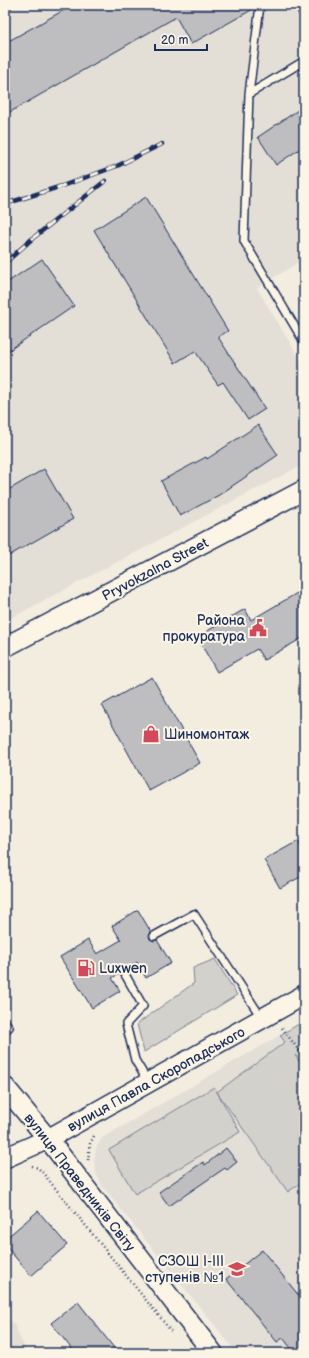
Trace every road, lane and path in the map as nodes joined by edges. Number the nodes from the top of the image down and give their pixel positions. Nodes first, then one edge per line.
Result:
1 (8, 5) edge
2 (260, 5) edge
3 (298, 5) edge
4 (5, 7) edge
5 (304, 14) edge
6 (304, 61) edge
7 (249, 94) junction
8 (304, 342) edge
9 (304, 490) edge
10 (5, 647) edge
11 (154, 936) dead end
12 (123, 971) dead end
13 (304, 995) edge
14 (262, 1019) junction
15 (5, 1022) edge
16 (287, 1025) dead end
17 (5, 1031) edge
18 (304, 1057) edge
19 (148, 1083) junction
20 (5, 1088) edge
21 (96, 1133) dead end
22 (48, 1139) junction
23 (5, 1158) edge
24 (89, 1164) dead end
25 (29, 1165) dead end
26 (174, 1334) dead end
27 (213, 1353) edge

1 - 4 lane
2 - 7 lane
3 - 5 lane
6 - 7 lane
7 - 8 lane
9 - 10 street, Pryvokzalna Street
11 - 14 lane
12 - 19 lane
13 - 14 street, вулиця Павла Скоропадського
14 - 19 street, вулиця Павла Скоропадського
15 - 17 lane
16 - 18 path
19 - 22 street, вулиця Павла Скоропадського
20 - 22 street, вулиця Праведників Світу
21 - 24 path
22 - 23 street, вулиця Павла Скоропадського
22 - 27 street, вулиця Праведників Світу
25 - 26 path

